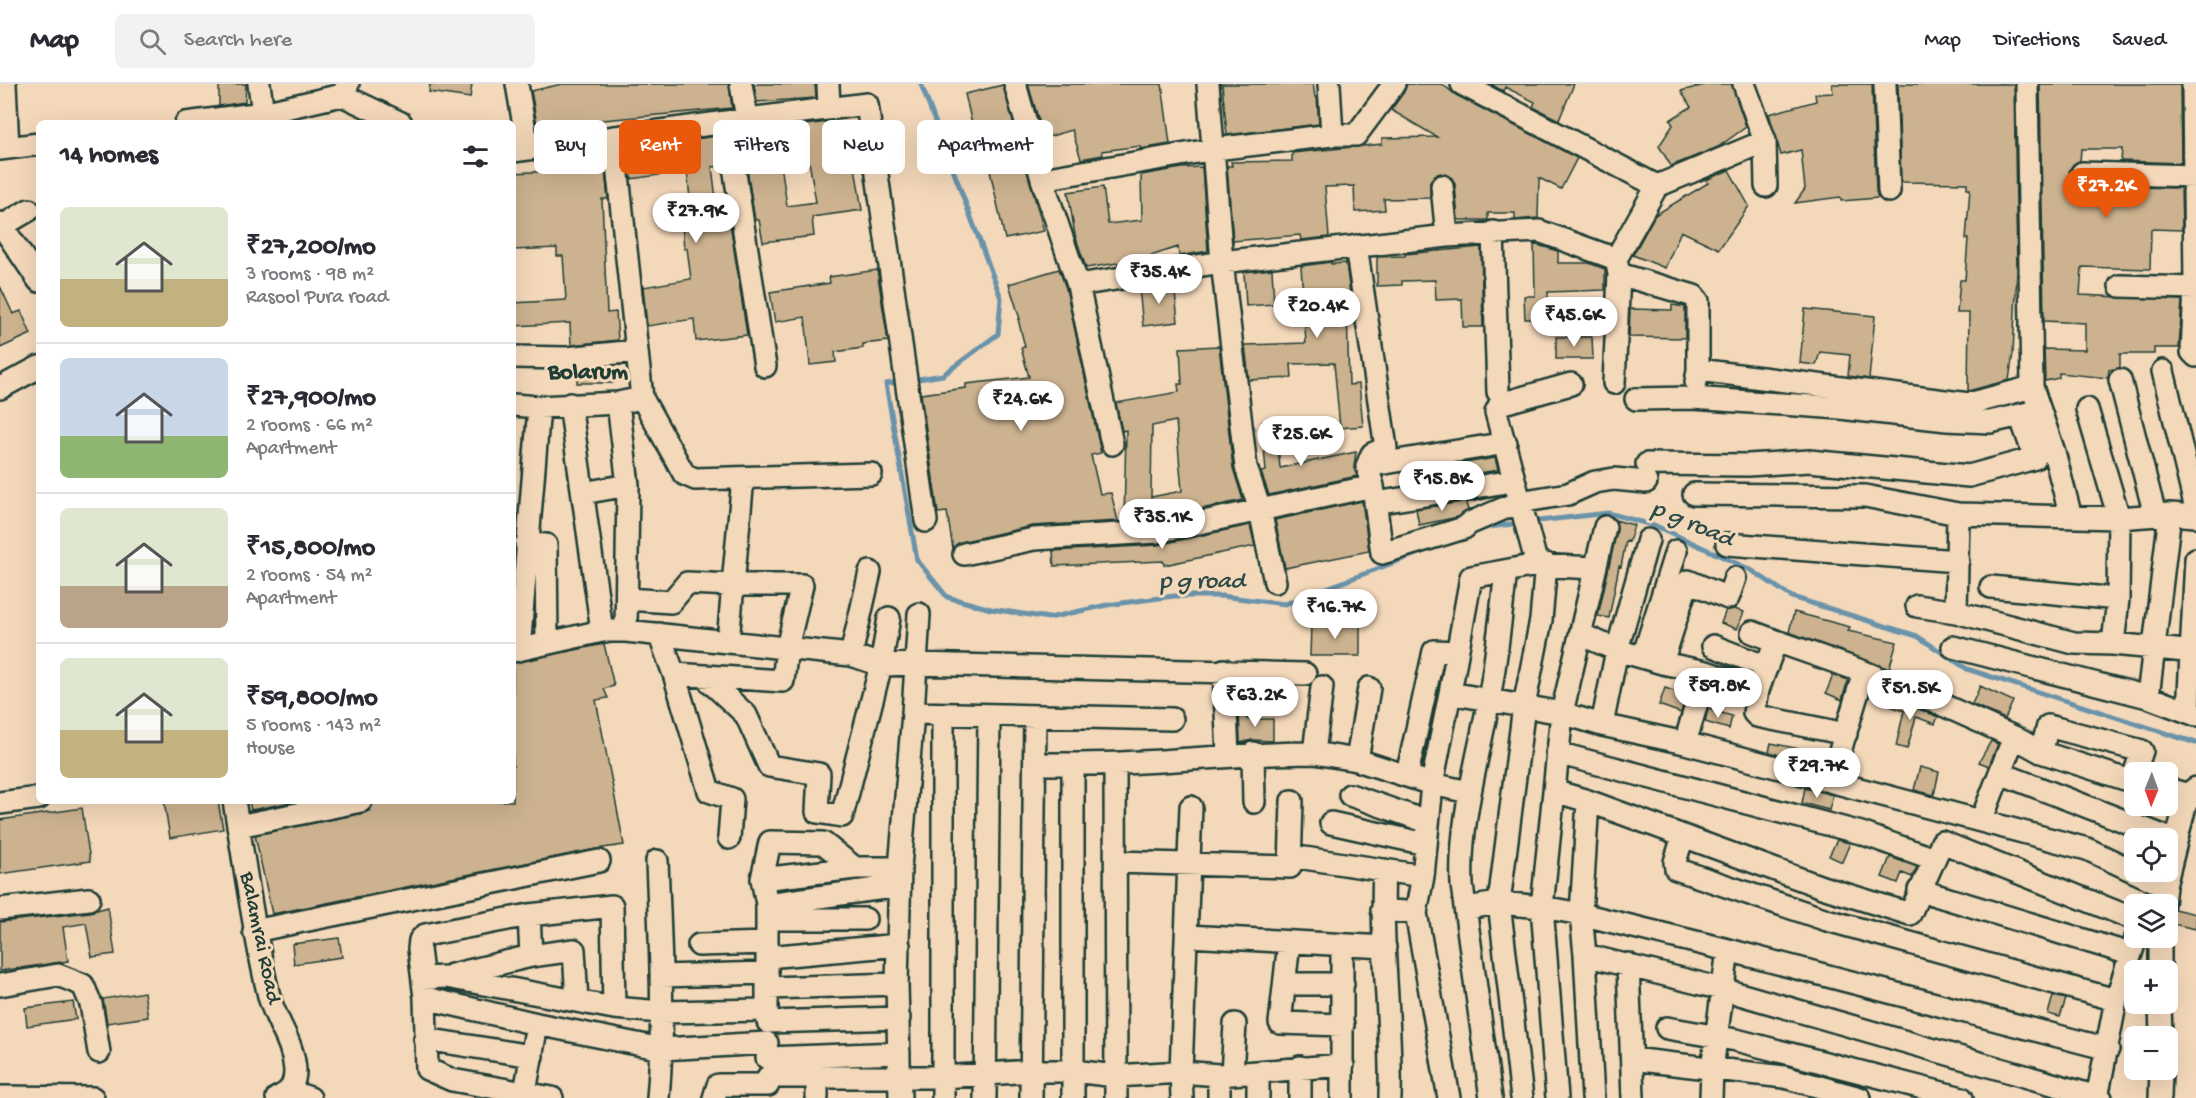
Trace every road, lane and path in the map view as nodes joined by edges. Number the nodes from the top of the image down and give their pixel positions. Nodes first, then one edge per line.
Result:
1 (5, 84) edge
2 (259, 84) edge
3 (517, 84) edge
4 (741, 84) edge
5 (828, 84) edge
6 (1015, 84) edge
7 (1208, 84) edge
8 (1329, 84) edge
9 (1394, 84) edge
10 (1462, 84) edge
11 (1744, 84) edge
12 (1885, 84) edge
13 (2027, 84) edge
14 (2193, 84) edge
15 (345, 90) edge
16 (829, 108) junction
17 (262, 113) junction
18 (209, 120) edge
19 (396, 120) edge
20 (737, 120) edge
21 (744, 120) edge
22 (713, 124) edge
23 (1332, 135) junction
24 (614, 137) junction
25 (1765, 141) junction
26 (36, 144) edge
27 (4, 149) edge
28 (1215, 149) junction
29 (521, 150) edge
30 (2082, 173) dead end
31 (743, 174) edge
32 (2195, 176) edge
33 (1042, 179) junction
34 (1442, 186) dead end
35 (1657, 186) junction
36 (1766, 186) dead end
37 (1889, 191) dead end
38 (30, 208) edge
39 (1, 224) edge
40 (1493, 232) junction
41 (1447, 236) junction
42 (1356, 246) junction
43 (8, 250) edge
44 (1222, 262) junction
45 (1618, 266) junction
46 (36, 278) edge
47 (1078, 285) junction
48 (2120, 286) dead end
49 (2196, 288) edge
50 (636, 351) junction
51 (2196, 356) edge
52 (516, 357) edge
53 (765, 366) dead end
54 (36, 369) edge
55 (1698, 370) junction
56 (2163, 371) dead end
57 (2120, 380) dead end
58 (1614, 383) dead end
59 (1571, 384) dead end
60 (2032, 387) junction
61 (0, 388) edge
62 (1498, 392) dead end
63 (642, 398) junction
64 (1692, 398) junction
65 (1636, 399) dead end
66 (618, 403) junction
67 (570, 404) junction
68 (516, 405) edge
69 (539, 407) junction
70 (2087, 409) dead end
71 (2030, 413) junction
72 (1506, 442) junction
73 (1112, 444) dead end
74 (871, 474) dead end
75 (743, 478) junction
76 (1514, 481) junction
77 (628, 485) junction
78 (1372, 485) junction
79 (583, 493) junction
80 (1694, 494) dead end
81 (1519, 504) junction
82 (2196, 509) edge
83 (1260, 510) junction
84 (1958, 514) junction
85 (2163, 514) junction
86 (2196, 516) edge
87 (2071, 517) junction
88 (2119, 518) junction
89 (926, 521) dead end
90 (1605, 527) dead end
91 (1648, 540) dead end
92 (526, 544) junction
93 (1726, 544) dead end
94 (1676, 551) dead end
95 (964, 554) dead end
96 (2196, 559) edge
97 (1958, 561) junction
98 (1541, 565) junction
99 (1594, 568) junction
100 (1506, 571) junction
101 (870, 572) dead end
102 (1736, 578) dead end
103 (1275, 582) dead end
104 (733, 585) junction
105 (1992, 587) dead end
106 (627, 599) junction
107 (2118, 599) junction
108 (1917, 606) dead end
109 (1956, 612) junction
110 (919, 614) dead end
111 (889, 618) dead end
112 (626, 631) junction
113 (602, 632) junction
114 (1752, 632) dead end
115 (659, 634) junction
116 (1582, 635) junction
117 (728, 642) junction
118 (1776, 642) junction
119 (547, 643) junction
120 (2113, 644) junction
121 (1713, 646) dead end
122 (1953, 647) dead end
123 (788, 648) junction
124 (2152, 648) junction
125 (516, 650) edge
126 (1617, 650) junction
127 (1457, 652) junction
128 (2194, 652) edge
129 (851, 655) junction
130 (1653, 660) junction
131 (916, 664) junction
132 (881, 665) junction
133 (1767, 667) junction
134 (1224, 670) junction
135 (1706, 672) junction
136 (1864, 672) junction
137 (674, 674) junction
138 (1305, 674) dead end
139 (705, 677) junction
140 (1322, 687) dead end
141 (1369, 688) dead end
142 (1758, 690) junction
143 (1450, 693) junction
144 (2148, 697) junction
145 (1489, 698) junction
146 (1524, 706) junction
147 (913, 713) junction
148 (1562, 713) junction
149 (943, 714) junction
150 (2192, 714) edge
151 (989, 715) junction
152 (1035, 717) junction
153 (1172, 719) dead end
154 (1602, 725) junction
155 (1846, 734) junction
156 (2014, 737) junction
157 (1685, 743) junction
158 (2041, 752) junction
159 (1252, 753) junction
160 (1314, 753) junction
161 (1557, 753) junction
162 (1228, 755) junction
163 (1357, 760) junction
164 (2138, 762) edge
165 (1035, 764) junction
166 (1072, 764) junction
167 (1115, 764) junction
168 (2000, 773) junction
169 (2124, 774) edge
170 (1407, 775) junction
171 (1831, 781) junction
172 (1432, 783) junction
173 (1554, 791) junction
174 (1469, 792) junction
175 (2187, 792) edge
176 (1350, 795) dead end
177 (36, 798) edge
178 (1292, 801) dead end
179 (1588, 801) junction
180 (1254, 802) dead end
181 (0, 803) edge
182 (234, 804) edge
183 (346, 804) edge
184 (1191, 807) dead end
185 (1981, 821) junction
186 (1428, 822) junction
187 (1331, 823) dead end
188 (238, 826) junction
189 (2142, 828) edge
190 (2178, 832) edge
191 (1683, 836) junction
192 (729, 838) dead end
193 (1426, 844) junction
194 (1291, 856) junction
195 (1934, 859) junction
196 (599, 861) dead end
197 (657, 861) dead end
198 (1116, 862) junction
199 (1189, 864) junction
200 (855, 868) junction
201 (1384, 870) junction
202 (1423, 876) junction
203 (900, 877) junction
204 (762, 879) junction
205 (1919, 890) junction
206 (2162, 894) edge
207 (89, 899) dead end
208 (1499, 903) junction
209 (1542, 907) junction
210 (1466, 908) junction
211 (0, 909) edge
212 (1382, 910) junction
213 (767, 912) junction
214 (1416, 913) junction
215 (1581, 914) junction
216 (529, 915) junction
217 (2124, 915) edge
218 (865, 919) dead end
219 (254, 930) junction
220 (1188, 936) junction
221 (1289, 942) junction
222 (2124, 944) edge
223 (699, 945) dead end
224 (899, 945) junction
225 (1342, 945) junction
226 (1385, 947) junction
227 (2132, 948) edge
228 (1728, 950) junction
229 (1586, 955) junction
230 (531, 956) junction
231 (767, 958) junction
232 (1628, 964) junction
233 (446, 976) junction
234 (661, 976) junction
235 (0, 984) edge
236 (897, 984) junction
237 (1285, 984) junction
238 (1343, 984) junction
239 (424, 988) junction
240 (1722, 989) junction
241 (2116, 1000) junction
242 (577, 1001) junction
243 (614, 1008) junction
244 (767, 1010) junction
245 (662, 1012) junction
246 (899, 1018) junction
247 (537, 1023) junction
248 (1235, 1024) dead end
249 (1343, 1025) junction
250 (1667, 1028) dead end
251 (1716, 1037) junction
252 (425, 1039) junction
253 (662, 1049) junction
254 (2108, 1049) junction
255 (767, 1050) junction
256 (99, 1052) dead end
257 (900, 1053) junction
258 (532, 1056) junction
259 (1632, 1059) junction
260 (1343, 1065) junction
261 (1300, 1067) junction
262 (1712, 1068) junction
263 (1031, 1071) junction
264 (1073, 1071) junction
265 (986, 1072) junction
266 (1182, 1072) junction
267 (1258, 1073) junction
268 (1226, 1074) junction
269 (818, 1076) junction
270 (1116, 1076) junction
271 (900, 1077) junction
272 (2161, 1080) edge
273 (859, 1088) edge
274 (942, 1088) edge
275 (767, 1092) edge
276 (283, 1095) edge
277 (525, 1095) edge
278 (0, 1096) edge
279 (93, 1098) edge
280 (310, 1098) edge
281 (552, 1098) edge
282 (658, 1098) edge
283 (714, 1098) edge
284 (817, 1098) edge
285 (900, 1098) edge
286 (985, 1098) edge
287 (1031, 1098) edge
288 (1073, 1098) edge
289 (1116, 1098) edge
290 (1182, 1098) edge
291 (1219, 1098) edge
292 (1258, 1098) edge
293 (1300, 1098) edge
294 (1342, 1098) edge
295 (1390, 1098) edge
296 (1449, 1098) edge
297 (1491, 1098) edge
298 (1522, 1098) edge
299 (1557, 1098) edge
300 (1593, 1098) edge
301 (1633, 1098) edge
302 (1711, 1098) edge
303 (1860, 1098) edge
304 (1962, 1098) edge
305 (2099, 1098) edge
306 (2160, 1098) edge

1 - 27 street
2 - 17 street
3 - 29 street
4 - 20 street
5 - 16 street
6 - 33 street
7 - 28 street
8 - 23 street
9 - 23 street
10 - 35 street
11 - 25 street
12 - 37 street
13 - 60 street
14 - 32 street
15 - 17 street
15 - 19 street
16 - 21 street
16 - 89 street
17 - 18 street
22 - 24 street
23 - 28 street
24 - 29 street
24 - 50 street
25 - 35 street
25 - 36 street
26 - 27 street
28 - 33 street
28 - 44 street
30 - 32 street
31 - 53 street
32 - 49 street
33 - 47 street
34 - 41 street
35 - 45 street
38 - 39 street
39 - 43 street
40 - 41 street
40 - 45 street
40 - 62 street
41 - 42 street
42 - 44 street
42 - 78 street
43 - 46 street
44 - 47 street
44 - 83 street
45 - 55 street
45 - 58 street
47 - 73 street
48 - 49 street
49 - 51 street
50 - 52 street
50 - 63 street
54 - 61 street
55 - 60 street
55 - 64 street
56 - 82 street
57 - 85 street
59 - 72 street
60 - 71 street
63 - 66 street
63 - 75 street
64 - 65 street
64 - 71 street
66 - 67 street
66 - 77 street
67 - 69 street
67 - 79 street
68 - 69 street
69 - 92 street
70 - 88 street
71 - 81 street
71 - 87 street
72 - 76 street
72 - 78 street
74 - 75 street
75 - 104 street
76 - 78 street
76 - 81 street
77 - 79 street
77 - 106 street
78 - 81 street
78 - 83 street
79 - 113 street
80 - 84 street
81 - 98 street
83 - 95 street
83 - 103 street
84 - 87 street
84 - 97 street
85 - 86 street
85 - 88 street
85 - 124 street
87 - 88 street
88 - 107 street
90 - 99 street
91 - 126 street
92 - 119 street
92 - 125 street
93 - 97 street
94 - 130 street
96 - 128 street
97 - 109 street
98 - 99 street
98 - 100 street
98 - 146 street
99 - 116 street
100 - 127 street
100 - 145 street
101 - 129 street
102 - 130 street
104 - 106 street
104 - 117 street
104 - 123 street
105 - 107 street
106 - 112 street
107 - 120 street
108 - 109 street
109 - 120 street
110 - 131 street
111 - 132 street
112 - 113 street
112 - 115 street
113 - 119 street
114 - 118 street
115 - 117 street
115 - 137 street
116 - 126 street
116 - 148 street
117 - 123 street
118 - 133 street
118 - 136 street
119 - 125 street
120 - 124 street
121 - 133 street
122 - 144 street
123 - 129 street
123 - 139 street
124 - 128 street
124 - 144 street
126 - 130 street
126 - 154 street
127 - 143 street
127 - 170 street
128 - 150 street
129 - 132 street
130 - 135 street
131 - 132 street
131 - 134 street
131 - 147 street
132 - 139 street
133 - 142 street
134 - 138 street
134 - 162 street
135 - 142 street
135 - 157 street
136 - 155 street
136 - 156 street
137 - 139 street
137 - 192 street
140 - 160 street
141 - 163 street
142 - 155 street
143 - 145 street
143 - 172 street
144 - 150 street
145 - 146 street
145 - 174 street
146 - 148 street
146 - 208 street
147 - 149 street
147 - 203 street
148 - 154 street
148 - 161 street
149 - 151 street
149 - 274 street
151 - 152 street
151 - 265 street
152 - 153 street
152 - 165 street
154 - 157 street
155 - 171 street
156 - 158 street
156 - 168 street
157 - 171 street
158 - 164 street
158 - 169 street
159 - 160 street
159 - 162 street
159 - 180 street
160 - 163 street
161 - 173 street
161 - 195 street
162 - 167 street
163 - 170 street
165 - 166 street
165 - 263 street
166 - 167 street
166 - 264 street
167 - 198 street
168 - 185 street
168 - 189 street
170 - 172 street
171 - 185 street
172 - 174 street
172 - 186 street
173 - 179 street
173 - 209 street
174 - 210 street
175 - 190 street
176 - 186 street
177 - 181 street
178 - 194 street
179 - 191 street
179 - 215 street
182 - 188 street, Balamrai Road
183 - 188 street
184 - 199 street
185 - 206 street
186 - 193 street
187 - 193 street
188 - 219 street, Balamrai Road
191 - 205 street
191 - 241 street
193 - 202 street
194 - 199 street
194 - 201 street
195 - 205 street
195 - 217 street
196 - 219 street
197 - 234 street
198 - 199 street
198 - 270 street
199 - 220 street
200 - 203 street
200 - 204 street
200 - 204 street
201 - 202 street
201 - 212 street
202 - 214 street
203 - 213 street
203 - 224 street
204 - 213 street
205 - 222 street
207 - 211 street
208 - 209 street
208 - 210 street
208 - 298 street
209 - 215 street
209 - 299 street
210 - 297 street
212 - 214 street
212 - 226 street
213 - 218 street
213 - 231 street
214 - 296 street
215 - 228 street
215 - 229 street
216 - 230 street
216 - 239 street
216 - 243 street
219 - 276 street, Balamrai Road
220 - 221 street
220 - 266 street
221 - 225 street
221 - 237 street
223 - 231 street
224 - 231 street
224 - 236 street
225 - 226 street
225 - 238 street
226 - 295 street
227 - 241 street
228 - 240 street
228 - 254 street
229 - 232 street
229 - 300 street
230 - 233 street
230 - 242 street
231 - 234 street
231 - 236 street
231 - 244 street
232 - 240 street
232 - 259 street
233 - 239 street
233 - 242 street
234 - 245 street
235 - 256 street
236 - 246 street
237 - 238 street
237 - 249 street
238 - 249 street
239 - 247 street
239 - 252 street
240 - 251 street
240 - 305 street
241 - 254 street
242 - 243 street
243 - 245 street
244 - 245 street
244 - 246 street
244 - 255 street
245 - 253 street
246 - 257 street
247 - 253 street
247 - 258 street
248 - 268 street
249 - 260 street
250 - 251 street
251 - 262 street
251 - 304 street
252 - 258 street
252 - 277 street
253 - 255 street
253 - 282 street
254 - 305 street
255 - 257 street
255 - 275 street
257 - 271 street
258 - 277 street
259 - 262 street
259 - 301 street
260 - 261 street
260 - 294 street
261 - 267 street
261 - 293 street
262 - 302 street
262 - 303 street
263 - 264 street
263 - 265 street
263 - 287 street
264 - 270 street
264 - 288 street
265 - 274 street
265 - 286 street
266 - 268 street
266 - 270 street
266 - 290 street
267 - 268 street
267 - 292 street
268 - 291 street
269 - 273 street
269 - 275 street
269 - 284 street
270 - 289 street
271 - 273 street
271 - 274 street
271 - 285 street
272 - 306 street
275 - 283 street
276 - 280 street
277 - 281 street
278 - 279 street

